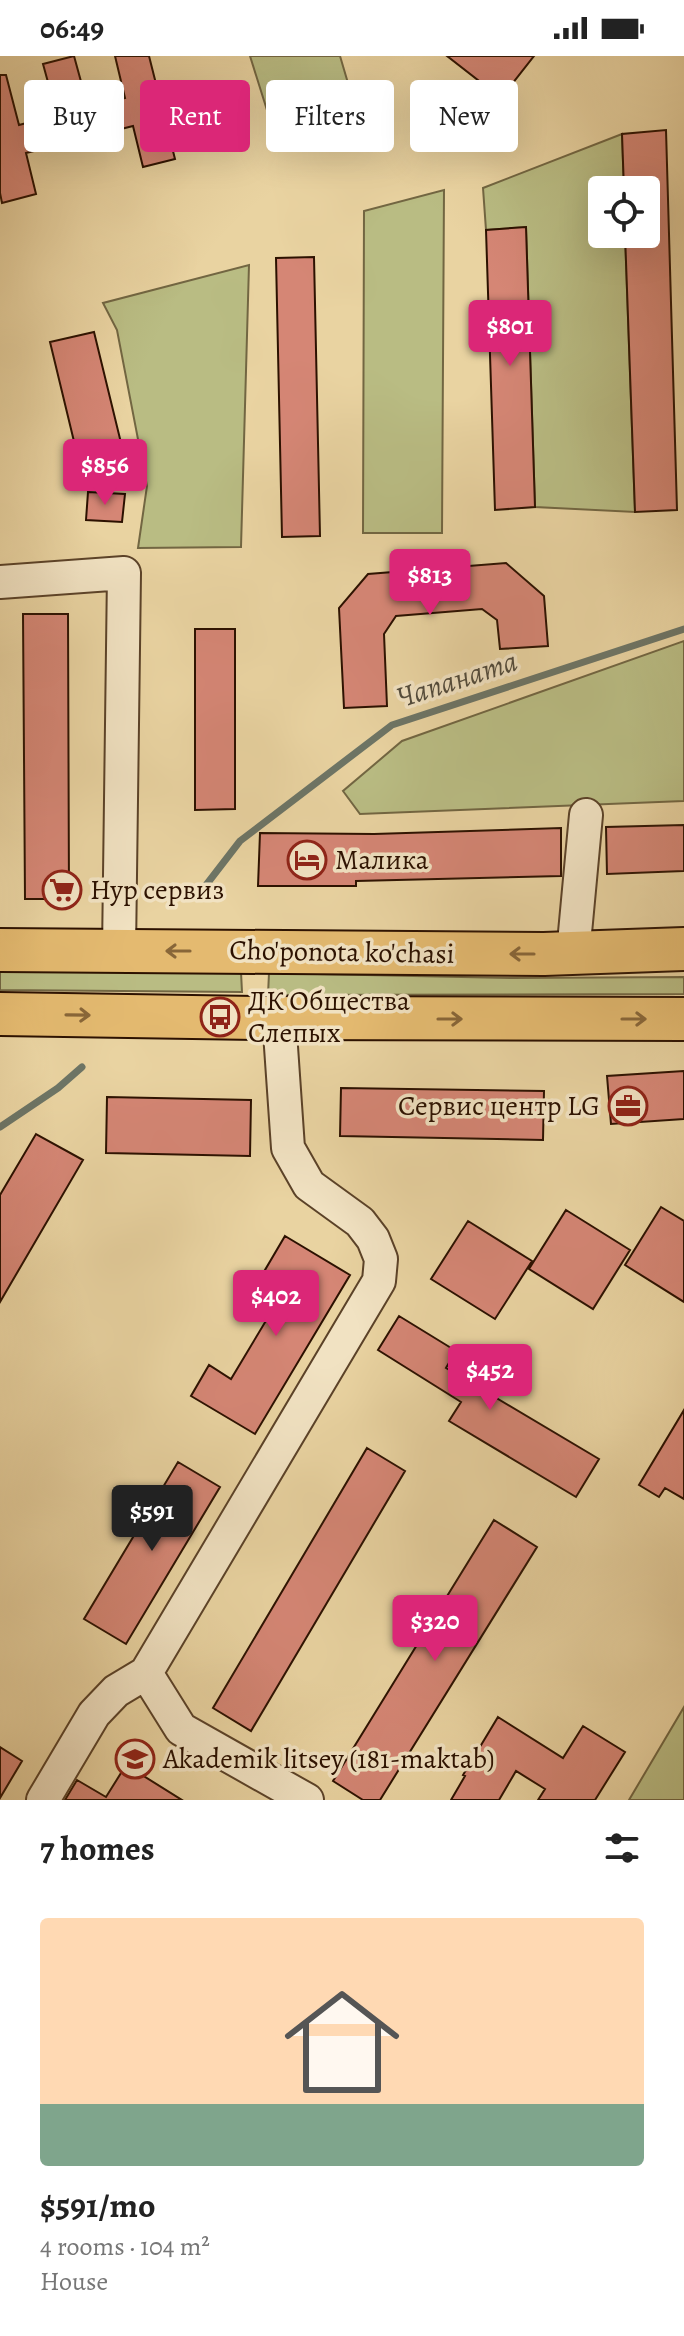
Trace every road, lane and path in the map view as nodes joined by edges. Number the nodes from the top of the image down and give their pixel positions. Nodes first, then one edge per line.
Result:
1 (0, 582) edge
2 (586, 815) dead end
3 (684, 949) edge
4 (0, 950) edge
5 (119, 951) junction
6 (261, 951) junction
7 (573, 954) junction
8 (0, 1014) edge
9 (269, 1018) junction
10 (684, 1019) edge
11 (146, 1673) junction
12 (116, 1691) junction
13 (181, 1729) junction
14 (43, 1800) edge
15 (307, 1800) edge

1 - 5 street
2 - 7 street
3 - 7 main road, Cho'ponota ko'chasi
4 - 5 main road, Cho'ponota ko'chasi
6 -> 5 main road, Cho'ponota ko'chasi
7 -> 6 main road, Cho'ponota ko'chasi
6 - 9 main road
8 -> 9 main road
9 -> 10 main road
9 - 11 street
11 - 12 street
11 - 13 street
12 - 13 street
12 - 14 street
13 - 15 street

